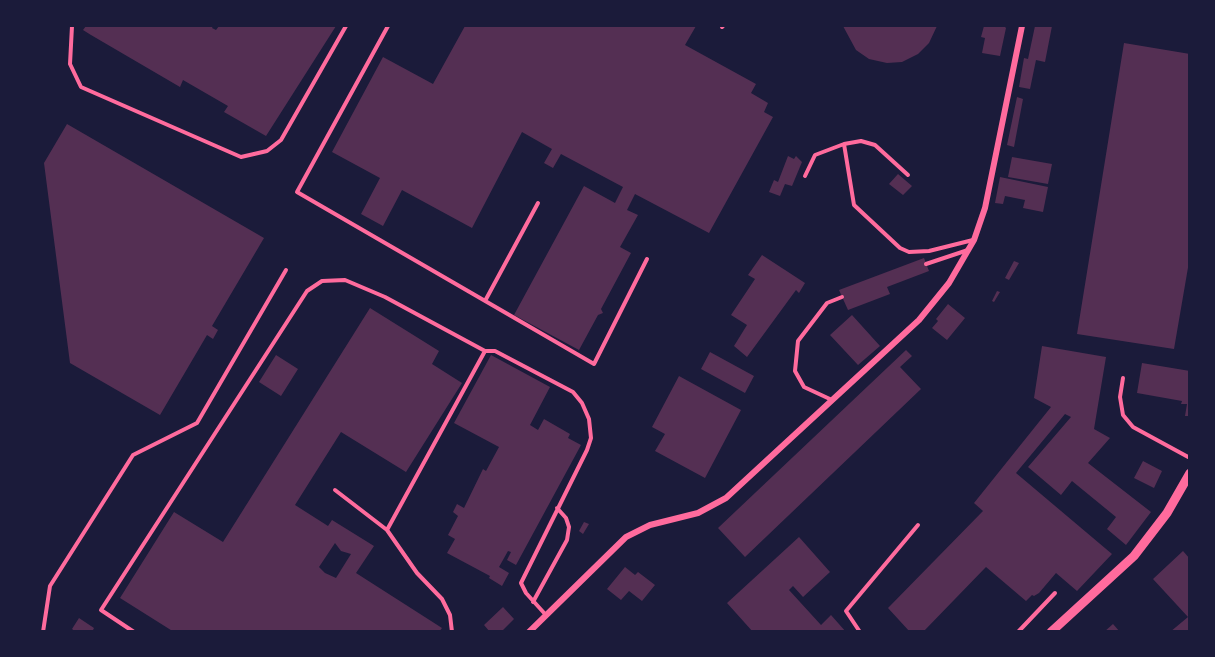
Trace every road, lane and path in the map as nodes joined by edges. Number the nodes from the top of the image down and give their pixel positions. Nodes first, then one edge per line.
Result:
1 (72, 26) edge
2 (346, 26) edge
3 (388, 26) edge
4 (1022, 26) edge
5 (844, 144) junction
6 (908, 175) dead end
7 (805, 176) dead end
8 (537, 203) dead end
9 (974, 240) junction
10 (968, 250) junction
11 (647, 259) dead end
12 (926, 264) dead end
13 (286, 270) dead end
14 (842, 297) dead end
15 (485, 301) junction
16 (485, 351) junction
17 (1123, 378) dead end
18 (832, 400) junction
19 (1190, 458) edge
20 (1190, 473) edge
21 (335, 490) dead end
22 (557, 508) junction
23 (918, 525) dead end
24 (387, 530) junction
25 (1055, 593) dead end
26 (533, 602) junction
27 (545, 614) junction
28 (539, 621) junction
29 (44, 632) edge
30 (134, 632) edge
31 (452, 632) edge
32 (529, 632) edge
33 (538, 632) edge
34 (860, 632) edge
35 (1018, 632) edge
36 (1051, 632) edge

1 - 2 lane
3 - 15 lane
4 - 9 street
5 - 6 lane
5 - 7 lane
5 - 9 lane
8 - 15 lane
9 - 10 street
10 - 12 lane
10 - 18 street
11 - 15 lane
13 - 29 lane
14 - 18 lane
16 - 22 lane
16 - 24 lane
16 - 30 lane
17 - 19 lane
18 - 27 street
20 - 36 street
21 - 24 lane
22 - 26 lane
22 - 26 lane
23 - 34 lane
24 - 31 lane
25 - 35 lane
26 - 27 lane
27 - 28 street
28 - 32 street
28 - 33 lane

